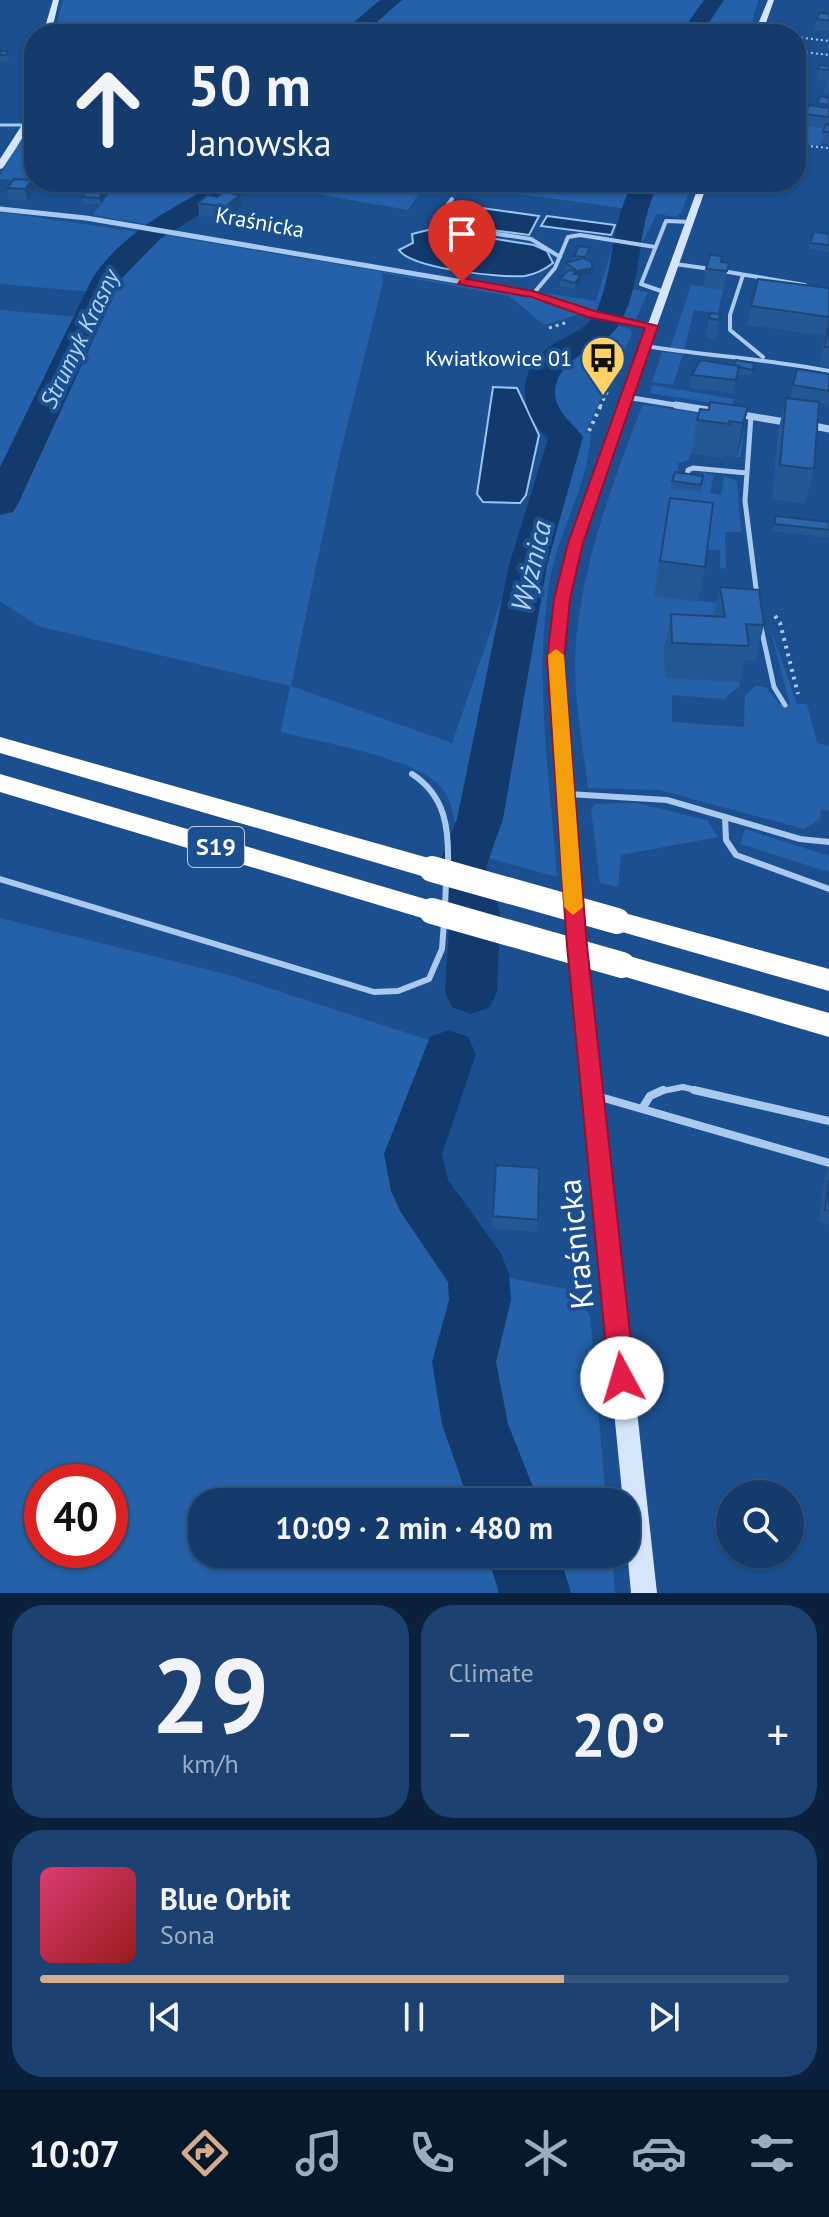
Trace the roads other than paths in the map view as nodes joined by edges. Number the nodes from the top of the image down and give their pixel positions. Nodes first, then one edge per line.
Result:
1 (56, 0) edge
2 (771, 0) edge
3 (50, 24) edge
4 (762, 24) edge
5 (0, 125) edge
6 (24, 125) edge
7 (24, 128) edge
8 (0, 166) edge
9 (700, 192) edge
10 (452, 199) dead end
11 (0, 209) edge
12 (690, 222) junction
13 (655, 247) junction
14 (560, 257) junction
15 (675, 264) junction
16 (743, 275) junction
17 (815, 286) edge
18 (664, 292) junction
19 (533, 294) junction
20 (652, 326) junction
21 (645, 346) junction
22 (765, 358) junction
23 (829, 371) edge
24 (626, 397) junction
25 (751, 416) junction
26 (829, 429) edge
27 (747, 473) junction
28 (687, 477) edge
29 (785, 705) dead end
30 (0, 745) edge
31 (412, 774) dead end
32 (0, 783) edge
33 (564, 793) junction
34 (725, 817) junction
35 (829, 842) edge
36 (0, 879) edge
37 (829, 889) edge
38 (829, 980) edge
39 (829, 1025) edge
40 (594, 1096) junction
41 (643, 1107) junction
42 (829, 1121) edge
43 (829, 1163) edge
44 (644, 1593) edge

1 - 3 street
2 - 4 street
5 - 6 lane
7 - 8 street
9 - 12 street, Kraśnicka
10 - 14 lane
11 - 19 street, Kraśnicka
12 - 13 lane
12 - 15 street, Kraśnicka
13 - 14 lane
13 - 18 lane
14 - 19 lane
15 - 16 lane
15 - 18 street, Kraśnicka
16 - 17 lane
16 - 22 lane
18 - 20 street, Kraśnicka
19 - 20 street, Kraśnicka
20 - 21 street, Kraśnicka
21 - 22 lane
21 - 24 street, Kraśnicka
22 - 23 lane
24 - 25 street
24 - 33 street, Kraśnicka
25 - 26 street
25 - 27 lane
27 - 28 lane
27 - 29 lane
30 - 38 highway, S19, bridge
31 - 36 lane
32 - 39 highway, S19, bridge
33 - 34 lane
33 - 40 street, Kraśnicka
34 - 35 lane
34 - 37 lane
40 - 41 lane
40 - 44 street, Kraśnicka
41 - 42 lane
41 - 43 lane

